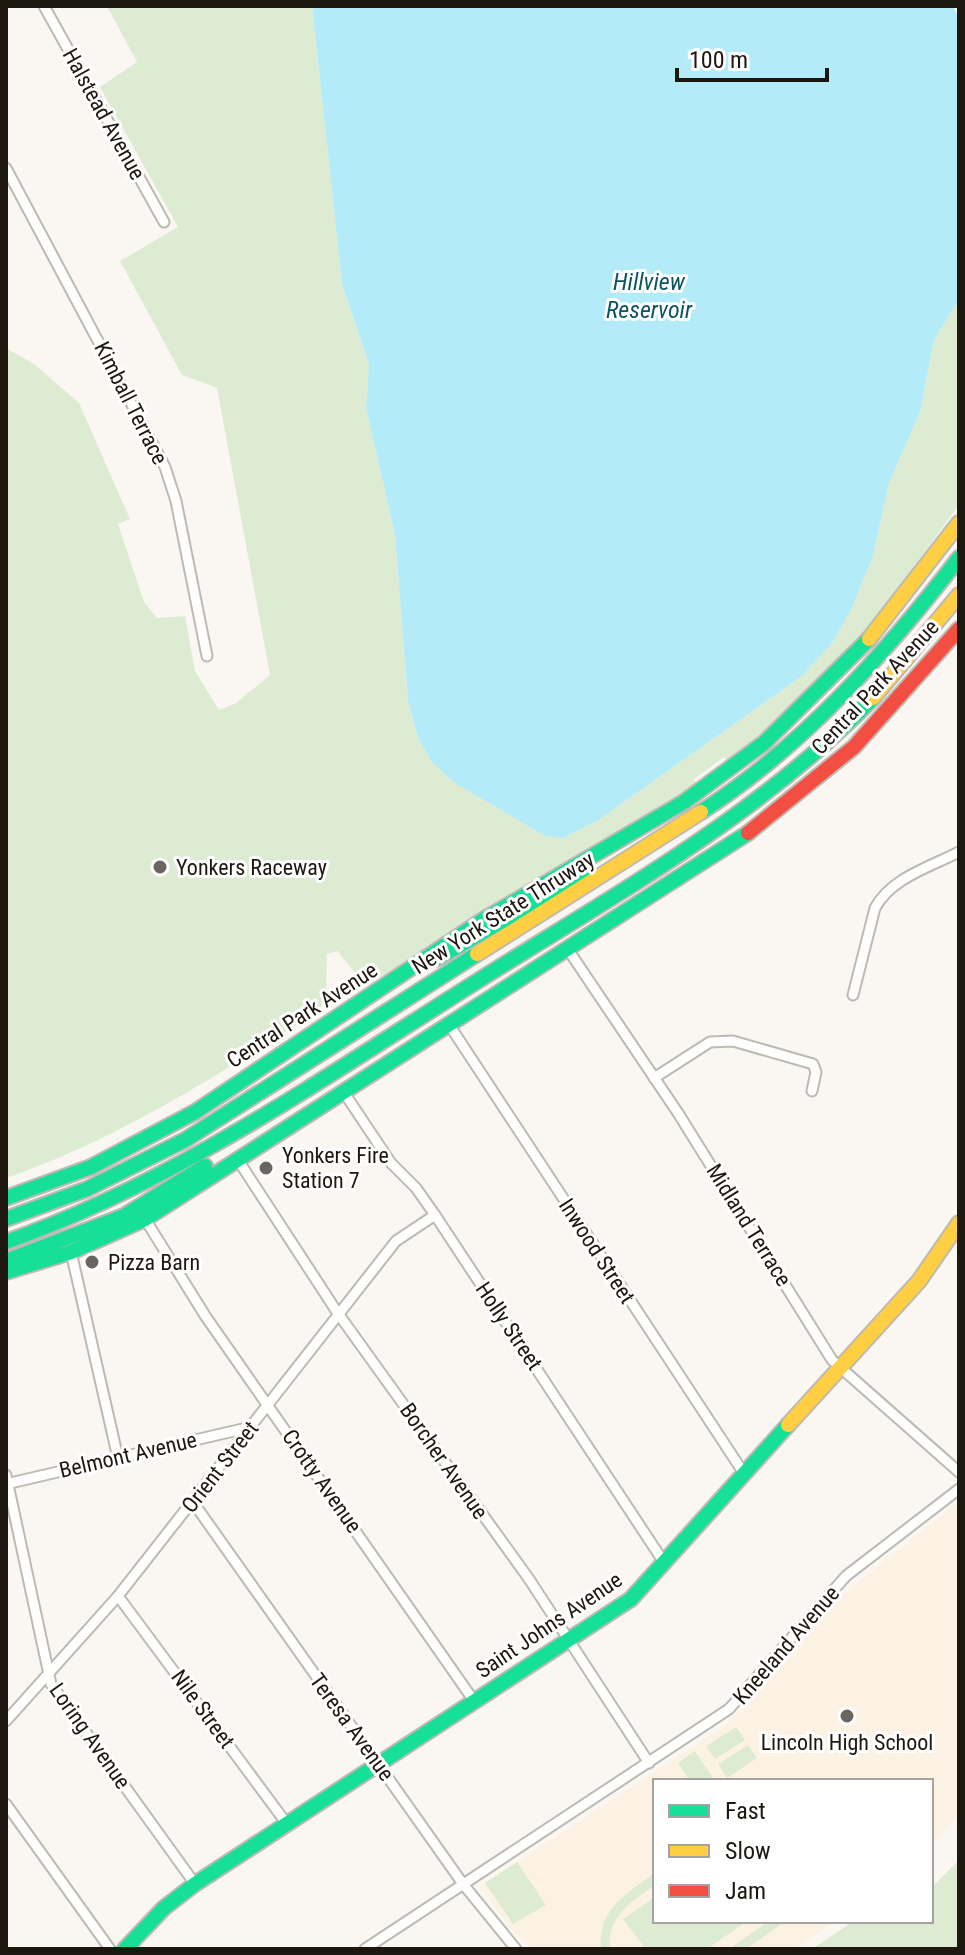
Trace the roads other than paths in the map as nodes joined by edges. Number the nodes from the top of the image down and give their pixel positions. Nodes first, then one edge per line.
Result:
1 (44, 6) edge
2 (6, 168) edge
3 (164, 222) dead end
4 (959, 523) edge
5 (959, 558) edge
6 (959, 595) edge
7 (959, 629) edge
8 (207, 656) dead end
9 (959, 852) edge
10 (616, 867) junction
11 (569, 951) junction
12 (423, 962) junction
13 (853, 995) dead end
14 (450, 1026) junction
15 (654, 1078) junction
16 (812, 1091) dead end
17 (345, 1094) junction
18 (232, 1138) junction
19 (238, 1160) junction
20 (6, 1198) edge
21 (435, 1215) junction
22 (6, 1219) edge
23 (145, 1219) junction
24 (959, 1223) edge
25 (6, 1242) edge
26 (71, 1252) junction
27 (6, 1261) edge
28 (6, 1272) edge
29 (337, 1312) junction
30 (842, 1367) junction
31 (268, 1405) junction
32 (251, 1427) junction
33 (118, 1458) junction
34 (959, 1472) edge
35 (745, 1475) junction
36 (7, 1481) edge
37 (959, 1489) edge
38 (193, 1502) junction
39 (665, 1564) junction
40 (118, 1596) junction
41 (567, 1641) junction
42 (47, 1673) junction
43 (474, 1701) junction
44 (6, 1721) edge
45 (649, 1763) junction
46 (378, 1764) junction
47 (6, 1804) edge
48 (287, 1824) junction
49 (195, 1884) junction
50 (463, 1884) junction
51 (110, 1949) edge
52 (125, 1949) edge
53 (365, 1949) edge
54 (516, 1949) edge

1 - 3 street, Halstead Avenue
2 - 8 street, Kimball Terrace
4 - 12 main road, Central Park Avenue
5 - 10 main road, New York State Thruway
6 - 18 main road, New York State Thruway
7 - 11 main road, Central Park Avenue
9 - 13 street
10 - 12 main road
10 - 22 main road, New York State Thruway
11 - 14 main road, Central Park Avenue
11 - 15 street, Midland Terrace
12 - 20 main road, Central Park Avenue
14 - 17 main road, Central Park Avenue
14 - 35 street, Inwood Street
15 - 16 street
15 - 30 street, Midland Terrace
17 - 19 main road, Central Park Avenue
17 - 21 street, Holly Street
18 - 25 main road, New York State Thruway
18 - 27 main road
19 - 23 main road, Central Park Avenue
19 - 29 street, Borcher Avenue
21 - 29 street, Orient Street
21 - 39 street, Holly Street
23 - 26 main road, Central Park Avenue
23 - 31 street, Crotty Avenue
24 - 30 main road, Saint Johns Avenue
26 - 28 main road, Central Park Avenue
26 - 33 street
29 - 31 street, Orient Street
29 - 41 street, Borcher Avenue
30 - 34 street, Midland Terrace
30 - 35 main road, Saint Johns Avenue
31 - 32 street, Orient Street
31 - 43 street, Crotty Avenue
32 - 33 street, Belmont Avenue
32 - 38 street, Orient Street
33 - 36 street, Belmont Avenue
35 - 39 main road, Saint Johns Avenue
36 - 42 street, Loring Avenue
37 - 45 street, Kneeland Avenue
38 - 40 street, Orient Street
38 - 46 street, Teresa Avenue
39 - 41 main road, Saint Johns Avenue
40 - 42 street, Orient Street
40 - 48 street, Nile Street
41 - 43 main road, Saint Johns Avenue
41 - 45 street, Borcher Avenue
42 - 44 street, Orient Street
42 - 49 street, Loring Avenue
43 - 46 main road, Saint Johns Avenue
45 - 50 street, Kneeland Avenue
46 - 48 main road, Saint Johns Avenue
46 - 50 street, Teresa Avenue
47 - 51 street
48 - 49 main road, Saint Johns Avenue
49 - 52 main road, Saint Johns Avenue
50 - 53 street, Kneeland Avenue
50 - 54 street, Teresa Avenue

